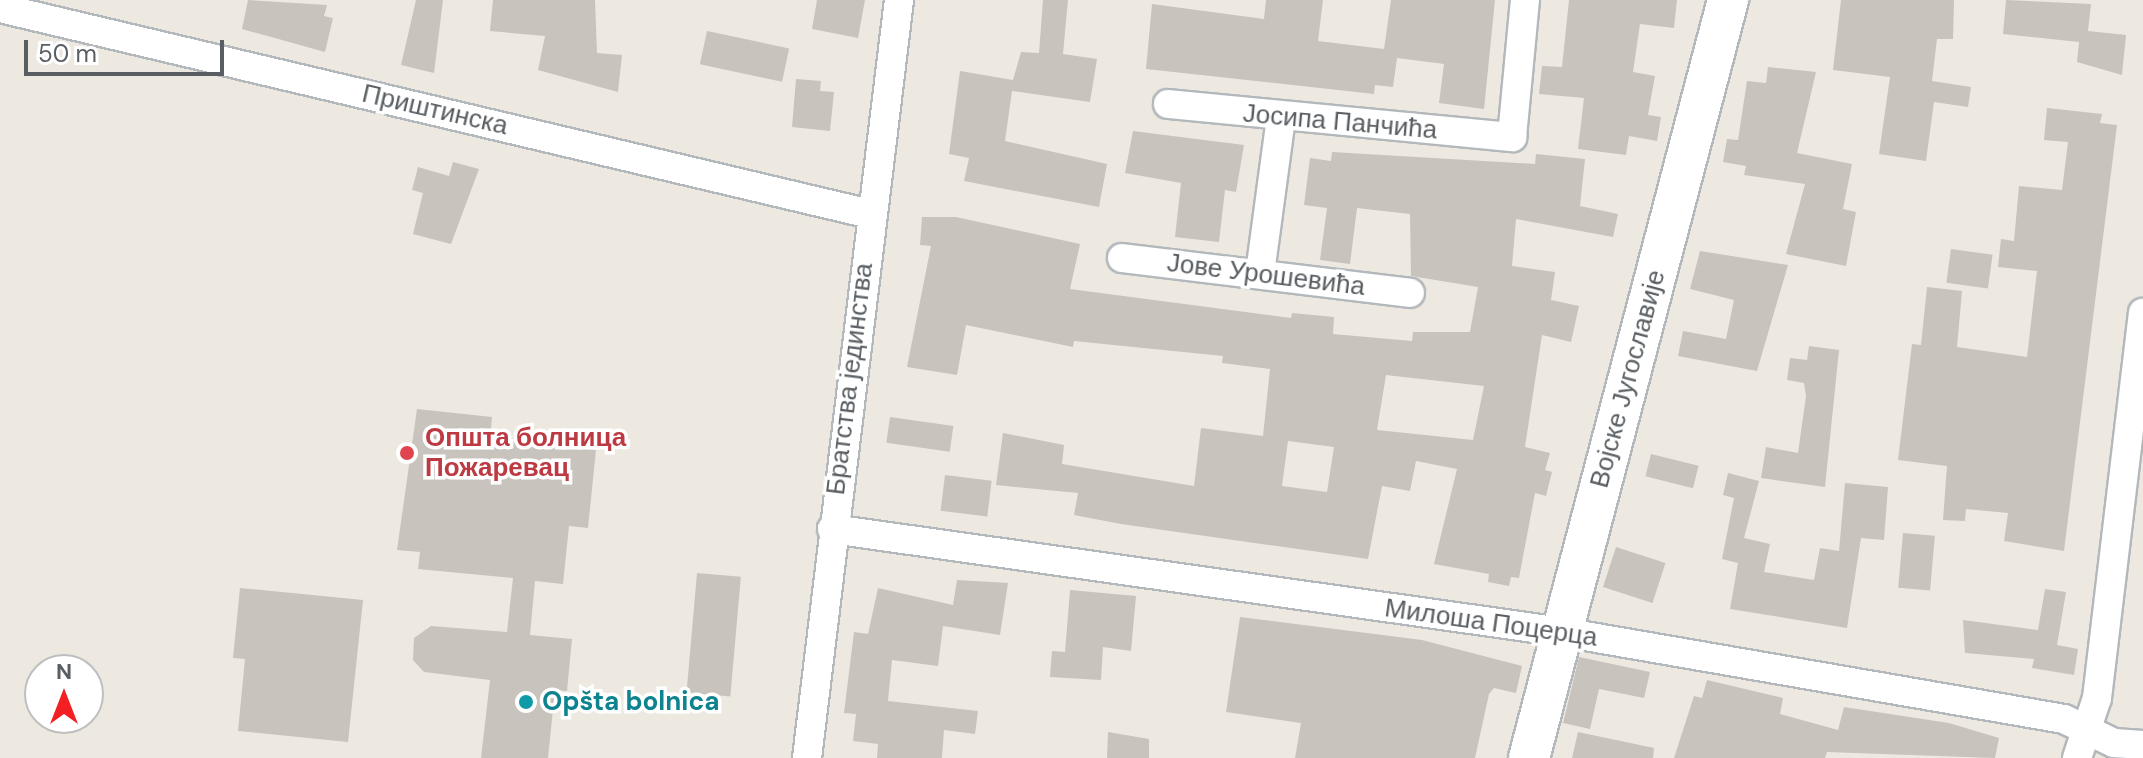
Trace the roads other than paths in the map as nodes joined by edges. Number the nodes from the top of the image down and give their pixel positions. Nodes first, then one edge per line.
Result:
1 (899, 0) edge
2 (1525, 0) edge
3 (1728, 0) edge
4 (0, 8) edge
5 (1168, 104) dead end
6 (1281, 117) junction
7 (870, 214) junction
8 (1122, 258) dead end
9 (1260, 273) junction
10 (1410, 293) dead end
11 (2143, 313) edge
12 (832, 529) junction
13 (1562, 632) junction
14 (2087, 729) junction
15 (2143, 745) edge
16 (807, 758) edge
17 (1529, 758) edge
18 (2077, 758) edge

1 - 7 street, Братства јединства
2 - 6 street, Јосипа Панчића
3 - 13 main road, Војске Југославије
4 - 7 street, Приштинска
5 - 6 street, Јосипа Панчића
6 - 9 street
7 - 12 street, Братства јединства
8 - 9 street, Јове Урошевића
9 - 10 street, Јове Урошевића
11 - 14 street
12 - 13 street, Милоша Поцерца
12 - 16 street, Братства јединства
13 - 14 street, Милоша Поцерца
13 - 17 main road, Војске Југославије
14 - 15 street, Милоша Поцерца
14 - 18 street

